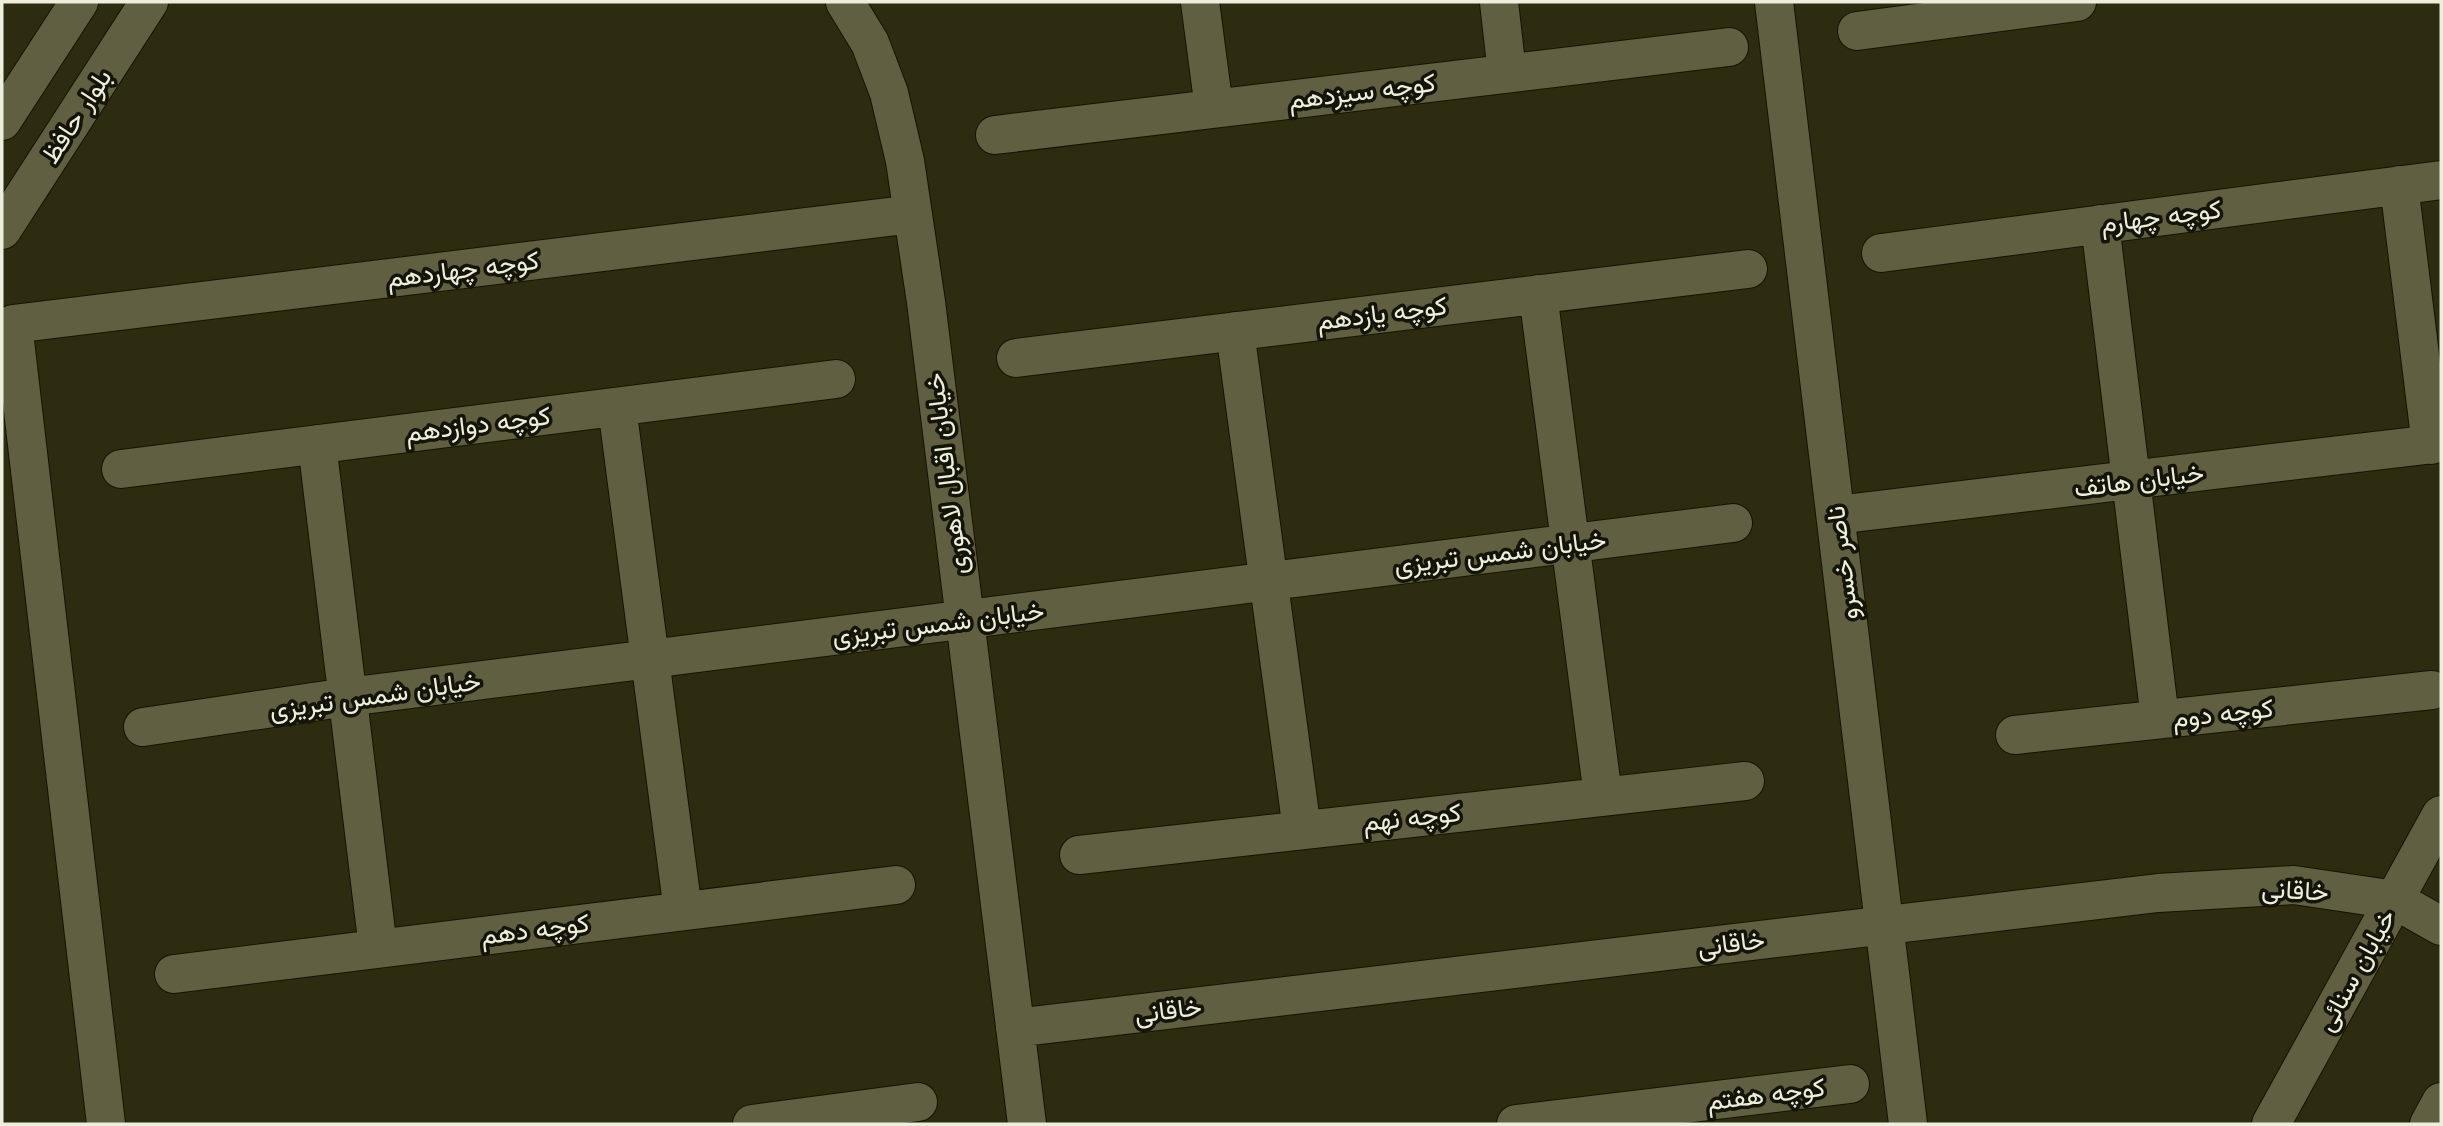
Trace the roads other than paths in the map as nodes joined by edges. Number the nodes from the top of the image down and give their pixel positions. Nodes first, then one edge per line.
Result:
1 (79, 2) edge
2 (149, 2) edge
3 (845, 2) edge
4 (1200, 2) edge
5 (1499, 2) edge
6 (1774, 2) edge
7 (2075, 2) edge
8 (1857, 31) dead end
9 (1728, 47) dead end
10 (1507, 74) junction
11 (1214, 108) junction
12 (4, 114) edge
13 (995, 135) dead end
14 (2441, 180) edge
15 (2399, 185) junction
16 (913, 215) junction
17 (2100, 224) junction
18 (2, 230) edge
19 (1881, 253) dead end
20 (1748, 269) dead end
21 (1538, 294) junction
22 (1235, 331) junction
23 (1016, 358) dead end
24 (836, 379) dead end
25 (617, 407) junction
26 (317, 444) junction
27 (2436, 444) edge
28 (121, 469) dead end
29 (2131, 481) junction
30 (1836, 515) junction
31 (1733, 523) dead end
32 (1569, 543) junction
33 (1268, 580) junction
34 (964, 621) junction
35 (650, 659) junction
36 (2432, 690) dead end
37 (347, 697) junction
38 (2160, 719) junction
39 (142, 727) dead end
40 (2015, 735) dead end
41 (1745, 780) dead end
42 (1603, 796) junction
43 (2441, 816) edge
44 (1302, 830) junction
45 (1079, 855) dead end
46 (896, 885) dead end
47 (2395, 900) junction
48 (684, 911) junction
49 (1886, 926) junction
50 (2441, 926) edge
51 (378, 948) junction
52 (174, 974) dead end
53 (1015, 1028) junction
54 (1850, 1084) dead end
55 (918, 1102) dead end
56 (2441, 1102) edge
57 (1637, 1117) edge
58 (106, 1124) edge
59 (752, 1124) edge
60 (1027, 1124) edge
61 (1516, 1124) edge
62 (1908, 1124) edge
63 (2271, 1124) edge
64 (2429, 1124) edge

1 - 12 street
2 - 18 street, بلوار حافظ
3 - 16 street, خیابان اقبال لاهوری
4 - 11 street
5 - 10 street
6 - 30 street, ناصر خسرو
7 - 8 street
9 - 10 street, کوچه سیزدهم
10 - 11 street, کوچه سیزدهم
11 - 13 street, کوچه سیزدهم
14 - 15 street, کوچه چهارم
15 - 17 street, کوچه چهارم
15 - 27 street
16 - 34 street, خیابان اقبال لاهوری
16 - 58 street, کوچه چهاردهم
17 - 19 street, کوچه چهارم
17 - 29 street
20 - 21 street, کوچه یازدهم
21 - 22 street, کوچه یازدهم
21 - 32 street
22 - 23 street, کوچه یازدهم
22 - 33 street
24 - 25 street, کوچه دوازدهم
25 - 26 street, کوچه دوازدهم
25 - 35 street
26 - 28 street, کوچه دوازدهم
26 - 37 street
27 - 29 street, خیابان هاتف
29 - 30 street, خیابان هاتف
29 - 38 street
30 - 49 street, ناصر خسرو
31 - 32 street, خیابان شمس تبریزی
32 - 33 street, خیابان شمس تبریزی
32 - 42 street
33 - 34 street, خیابان شمس تبریزی
33 - 44 street
34 - 35 street, خیابان شمس تبریزی
34 - 53 street, خیابان اقبال لاهوری
35 - 37 street, خیابان شمس تبریزی
35 - 48 street
36 - 38 street, کوچه دوم
37 - 39 street, خیابان شمس تبریزی
37 - 51 street
38 - 40 street, کوچه دوم
41 - 42 street, کوچه نهم
42 - 44 street, کوچه نهم
43 - 47 street, خیابان سنائی
44 - 45 street, کوچه نهم
46 - 48 street, کوچه دهم
47 - 49 street, خاقانی
47 - 50 street, خاقانی
47 - 63 street, خیابان سنائی
48 - 51 street, کوچه دهم
49 - 53 street, خاقانی
49 - 62 street, ناصر خسرو
51 - 52 street, کوچه دهم
53 - 60 street, خیابان اقبال لاهوری
54 - 57 street, کوچه هفتم
55 - 59 street
56 - 64 street
57 - 61 street, کوچه هفتم

